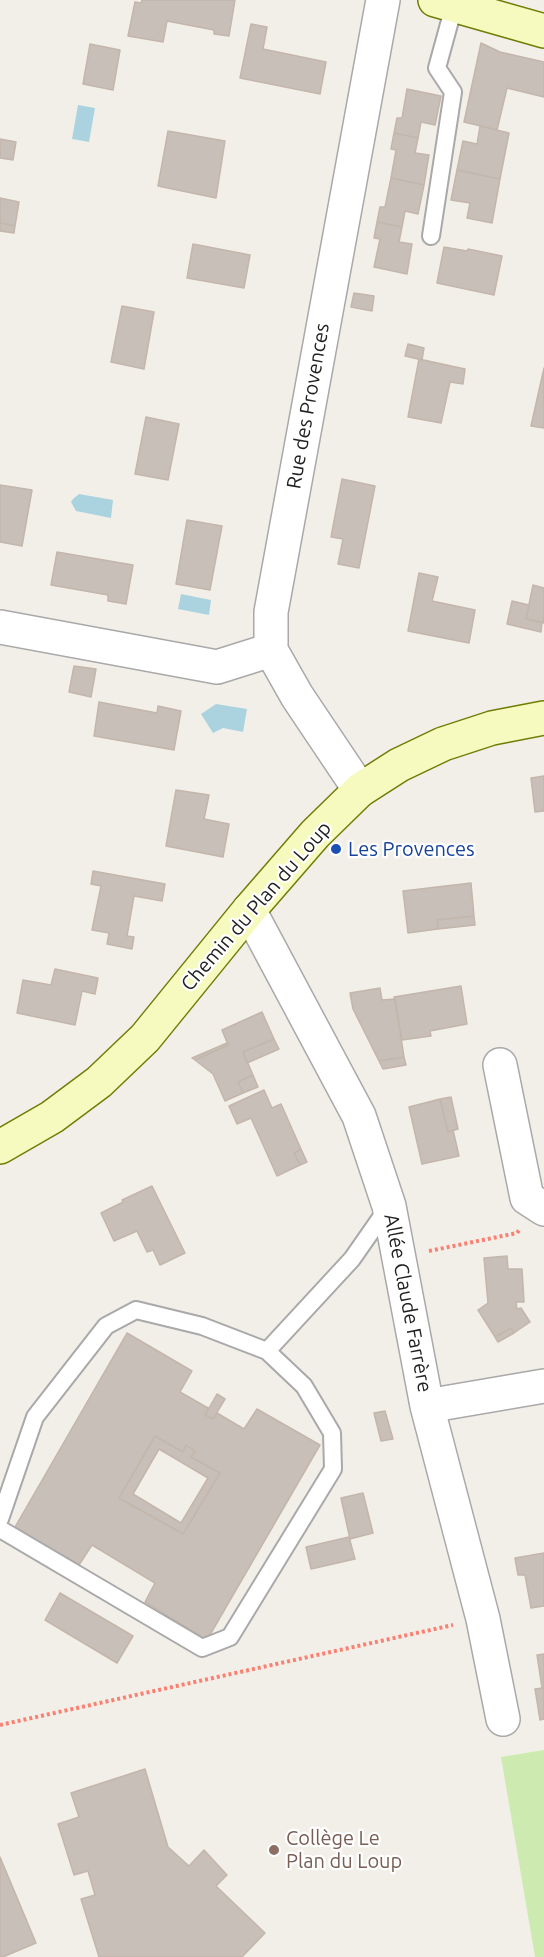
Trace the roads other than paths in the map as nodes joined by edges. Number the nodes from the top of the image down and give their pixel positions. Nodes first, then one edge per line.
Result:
1 (382, 0) edge
2 (444, 3) edge
3 (544, 31) edge
4 (431, 236) dead end
5 (0, 627) edge
6 (271, 650) junction
7 (544, 718) edge
8 (360, 790) junction
9 (249, 910) junction
10 (500, 1065) dead end
11 (0, 1147) edge
12 (389, 1206) junction
13 (540, 1207) edge
14 (267, 1352) junction
15 (544, 1386) edge
16 (428, 1406) junction
17 (0, 1519) edge
18 (0, 1529) edge
19 (503, 1719) dead end

1 - 6 street, Rue des Provences
2 - 3 street
2 - 4 lane
5 - 6 street
6 - 8 street, Rue des Provences
7 - 8 street, Chemin du Plan du Loup
8 - 9 street, Chemin du Plan du Loup
9 - 11 street, Chemin du Plan du Loup
9 - 12 street, Allée Claude Farrère
10 - 13 street
12 - 14 lane
12 - 16 street, Allée Claude Farrère
14 - 17 lane
14 - 18 lane
15 - 16 street
16 - 19 street, Allée Claude Farrère

